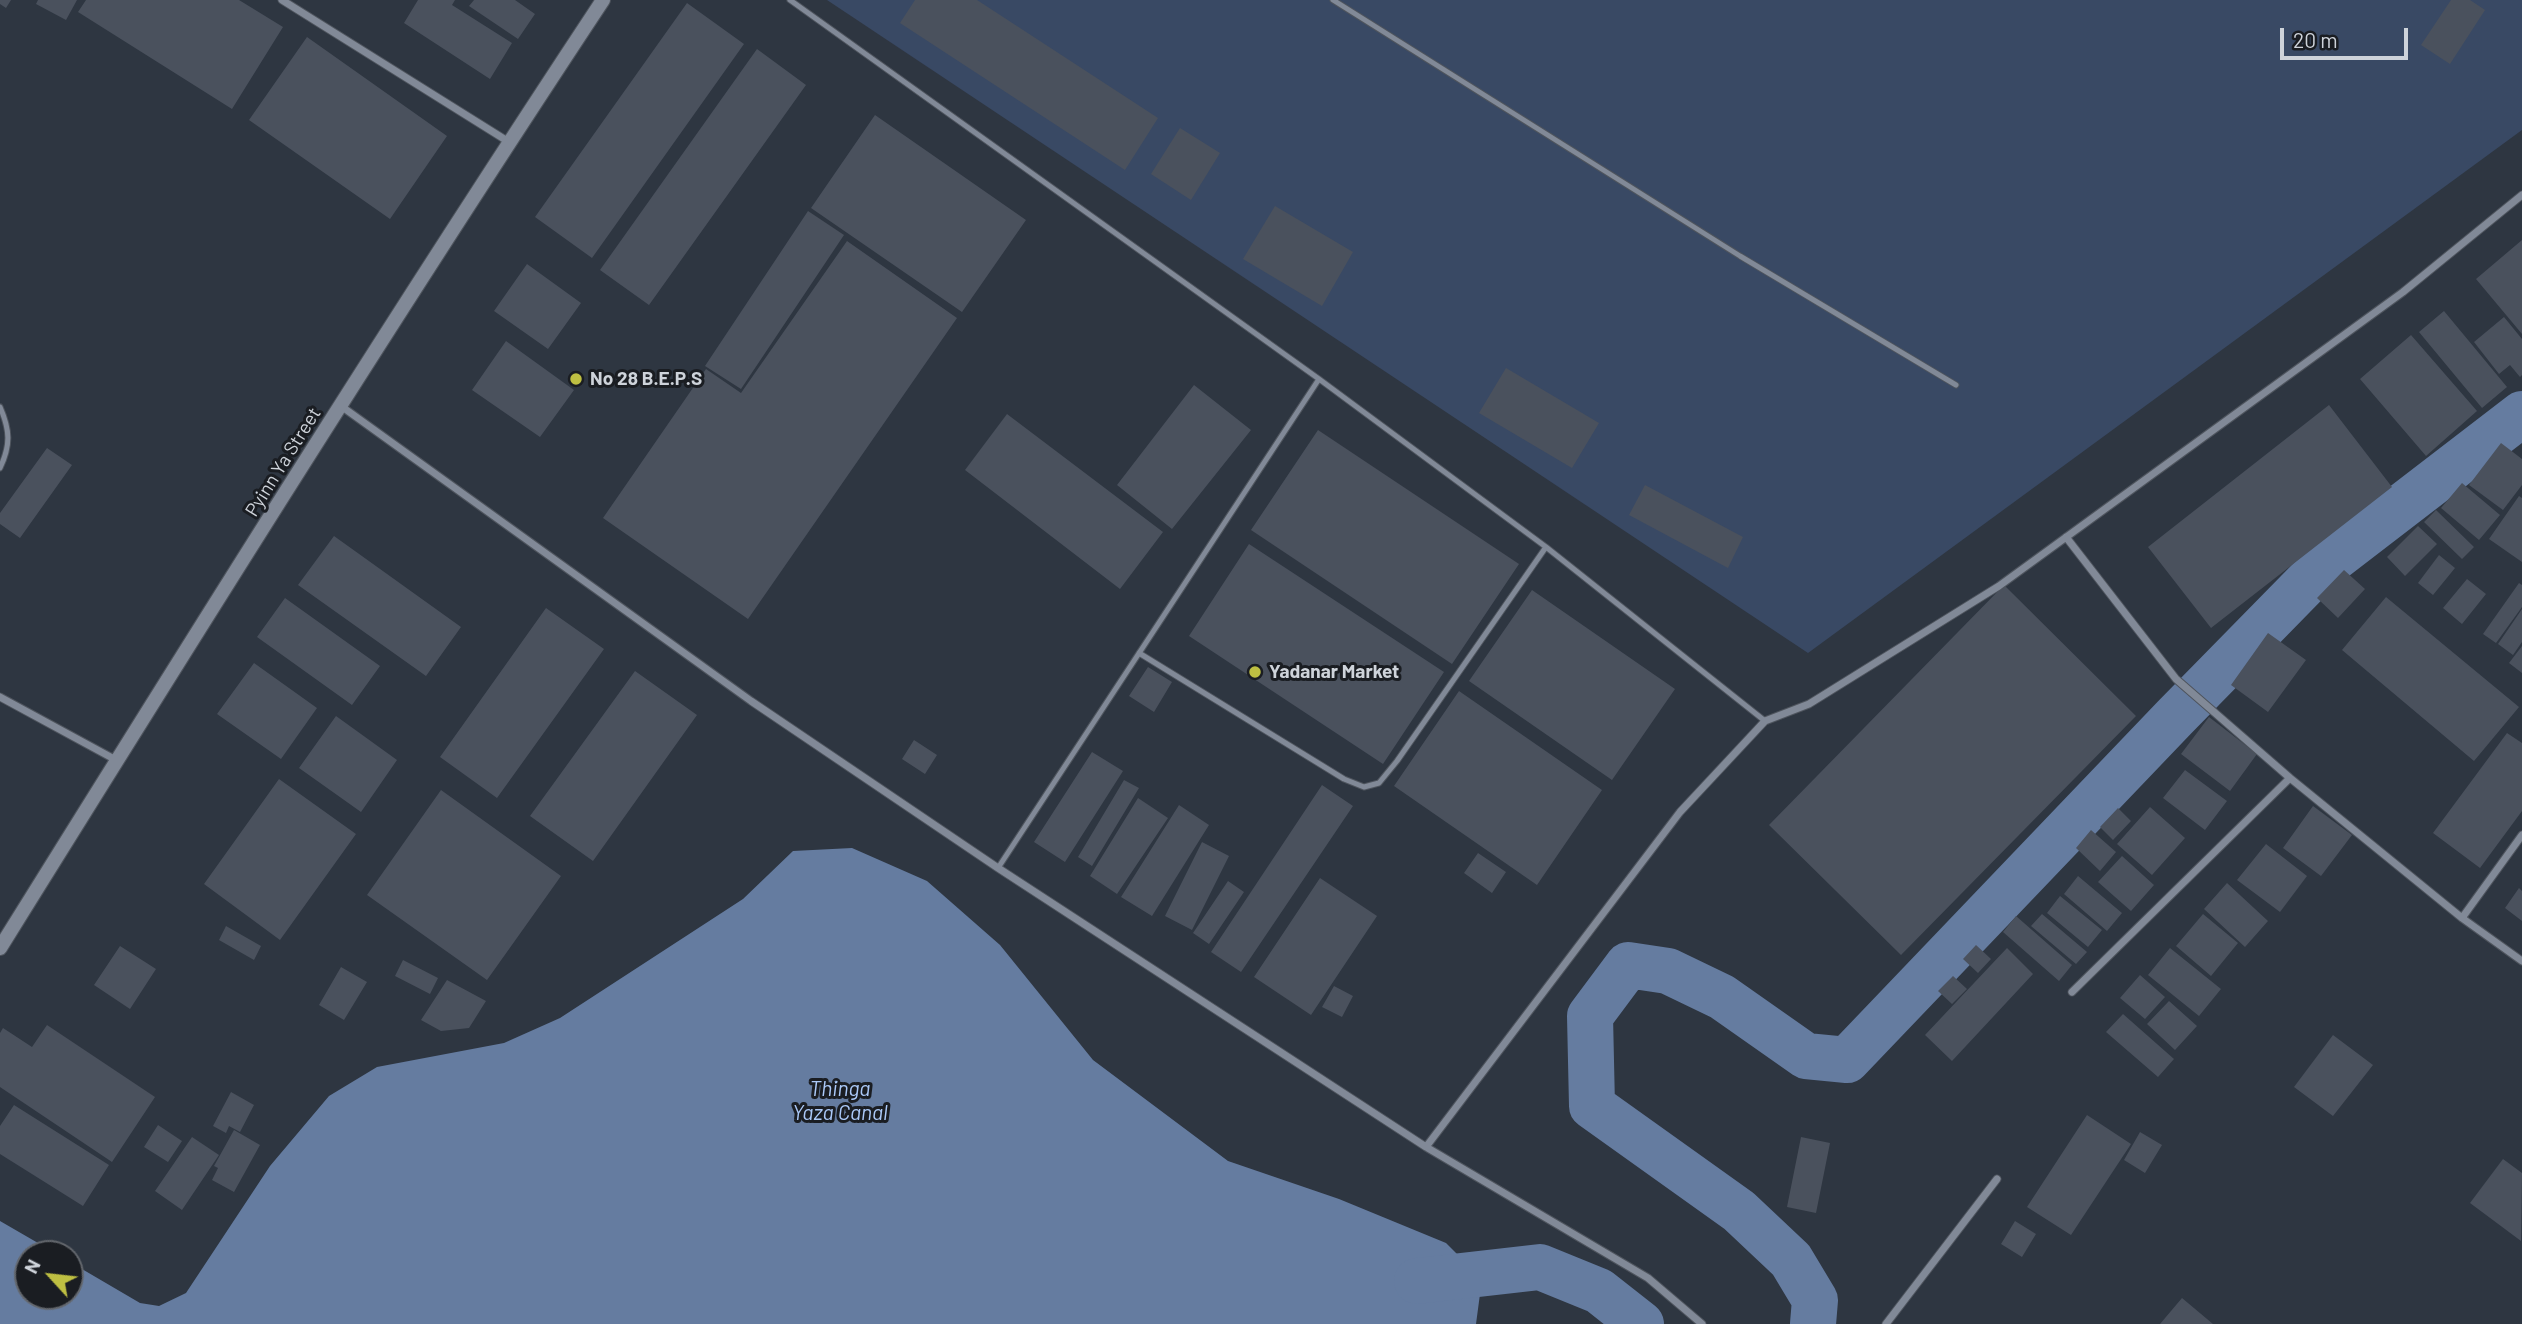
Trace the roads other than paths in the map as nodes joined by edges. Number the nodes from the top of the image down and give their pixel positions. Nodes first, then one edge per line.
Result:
1 (282, 0) edge
2 (603, 0) edge
3 (790, 0) edge
4 (1333, 0) edge
5 (509, 142) junction
6 (2522, 195) edge
7 (1319, 379) junction
8 (1956, 386) dead end
9 (341, 406) junction
10 (0, 407) edge
11 (0, 468) edge
12 (2066, 537) junction
13 (1546, 547) junction
14 (1139, 653) junction
15 (0, 697) edge
16 (1765, 722) junction
17 (117, 761) junction
18 (2290, 778) junction
19 (2522, 835) edge
20 (998, 868) junction
21 (2462, 918) junction
22 (0, 948) edge
23 (2522, 961) edge
24 (2072, 992) dead end
25 (1426, 1147) junction
26 (1997, 1179) dead end
27 (1702, 1324) edge
28 (1886, 1324) edge

1 - 5 street
2 - 5 main road, Pyinn Ya Street
3 - 7 lane
4 - 8 lane
5 - 9 main road, Pyinn Ya Street
6 - 12 street
7 - 13 lane
7 - 14 lane
9 - 17 main road, Pyinn Ya Street
9 - 20 street
10 - 11 lane
12 - 16 street
12 - 18 street
13 - 14 lane
13 - 16 lane
14 - 20 lane
15 - 17 street
16 - 25 street
17 - 22 main road, Pyinn Ya Street
18 - 21 street
18 - 24 street
19 - 21 street
20 - 25 street
21 - 23 street
25 - 27 street
26 - 28 street

